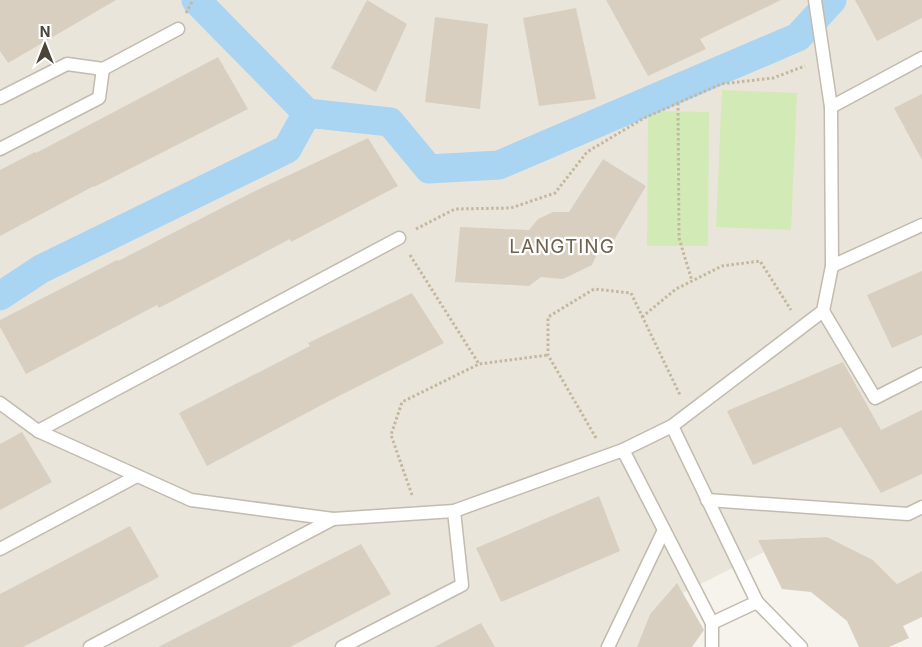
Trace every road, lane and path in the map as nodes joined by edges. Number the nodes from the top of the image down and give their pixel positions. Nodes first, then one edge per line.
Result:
1 (815, 0) edge
2 (178, 30) dead end
3 (922, 58) edge
4 (824, 59) junction
5 (103, 69) junction
6 (0, 98) edge
7 (678, 103) junction
8 (831, 107) junction
9 (0, 149) edge
10 (922, 226) edge
11 (399, 238) junction
12 (832, 266) junction
13 (692, 281) junction
14 (823, 311) junction
15 (642, 317) junction
16 (802, 328) junction
17 (548, 355) junction
18 (480, 364) junction
19 (922, 374) edge
20 (0, 403) edge
21 (689, 414) junction
22 (672, 426) junction
23 (38, 431) junction
24 (623, 450) junction
25 (606, 456) junction
26 (137, 476) junction
27 (708, 500) junction
28 (922, 507) edge
29 (454, 511) junction
30 (418, 513) junction
31 (333, 519) junction
32 (664, 530) junction
33 (0, 549) edge
34 (756, 602) junction
35 (712, 622) junction
36 (90, 647) edge
37 (342, 647) edge
38 (608, 647) edge
39 (712, 647) edge
40 (801, 647) edge

1 - 4 lane
2 - 5 lane
3 - 8 lane
4 - 7 path
4 - 8 lane
5 - 6 lane
5 - 9 lane
7 - 11 path
7 - 13 path
8 - 12 lane
10 - 12 lane
11 - 18 path
11 - 23 lane
12 - 14 lane
13 - 15 path
13 - 16 path
14 - 16 lane
14 - 19 lane
15 - 17 path
15 - 21 path
16 - 21 lane
17 - 18 path
17 - 25 path
18 - 30 path
20 - 23 lane
21 - 22 lane
22 - 24 lane
22 - 27 lane
23 - 26 lane
24 - 25 lane
24 - 32 lane
25 - 29 lane
26 - 31 lane
26 - 33 lane
27 - 28 lane
27 - 34 lane
29 - 30 lane
29 - 37 lane
30 - 31 lane
31 - 36 lane
32 - 35 lane
32 - 38 lane
34 - 35 lane
34 - 40 lane
35 - 39 lane

